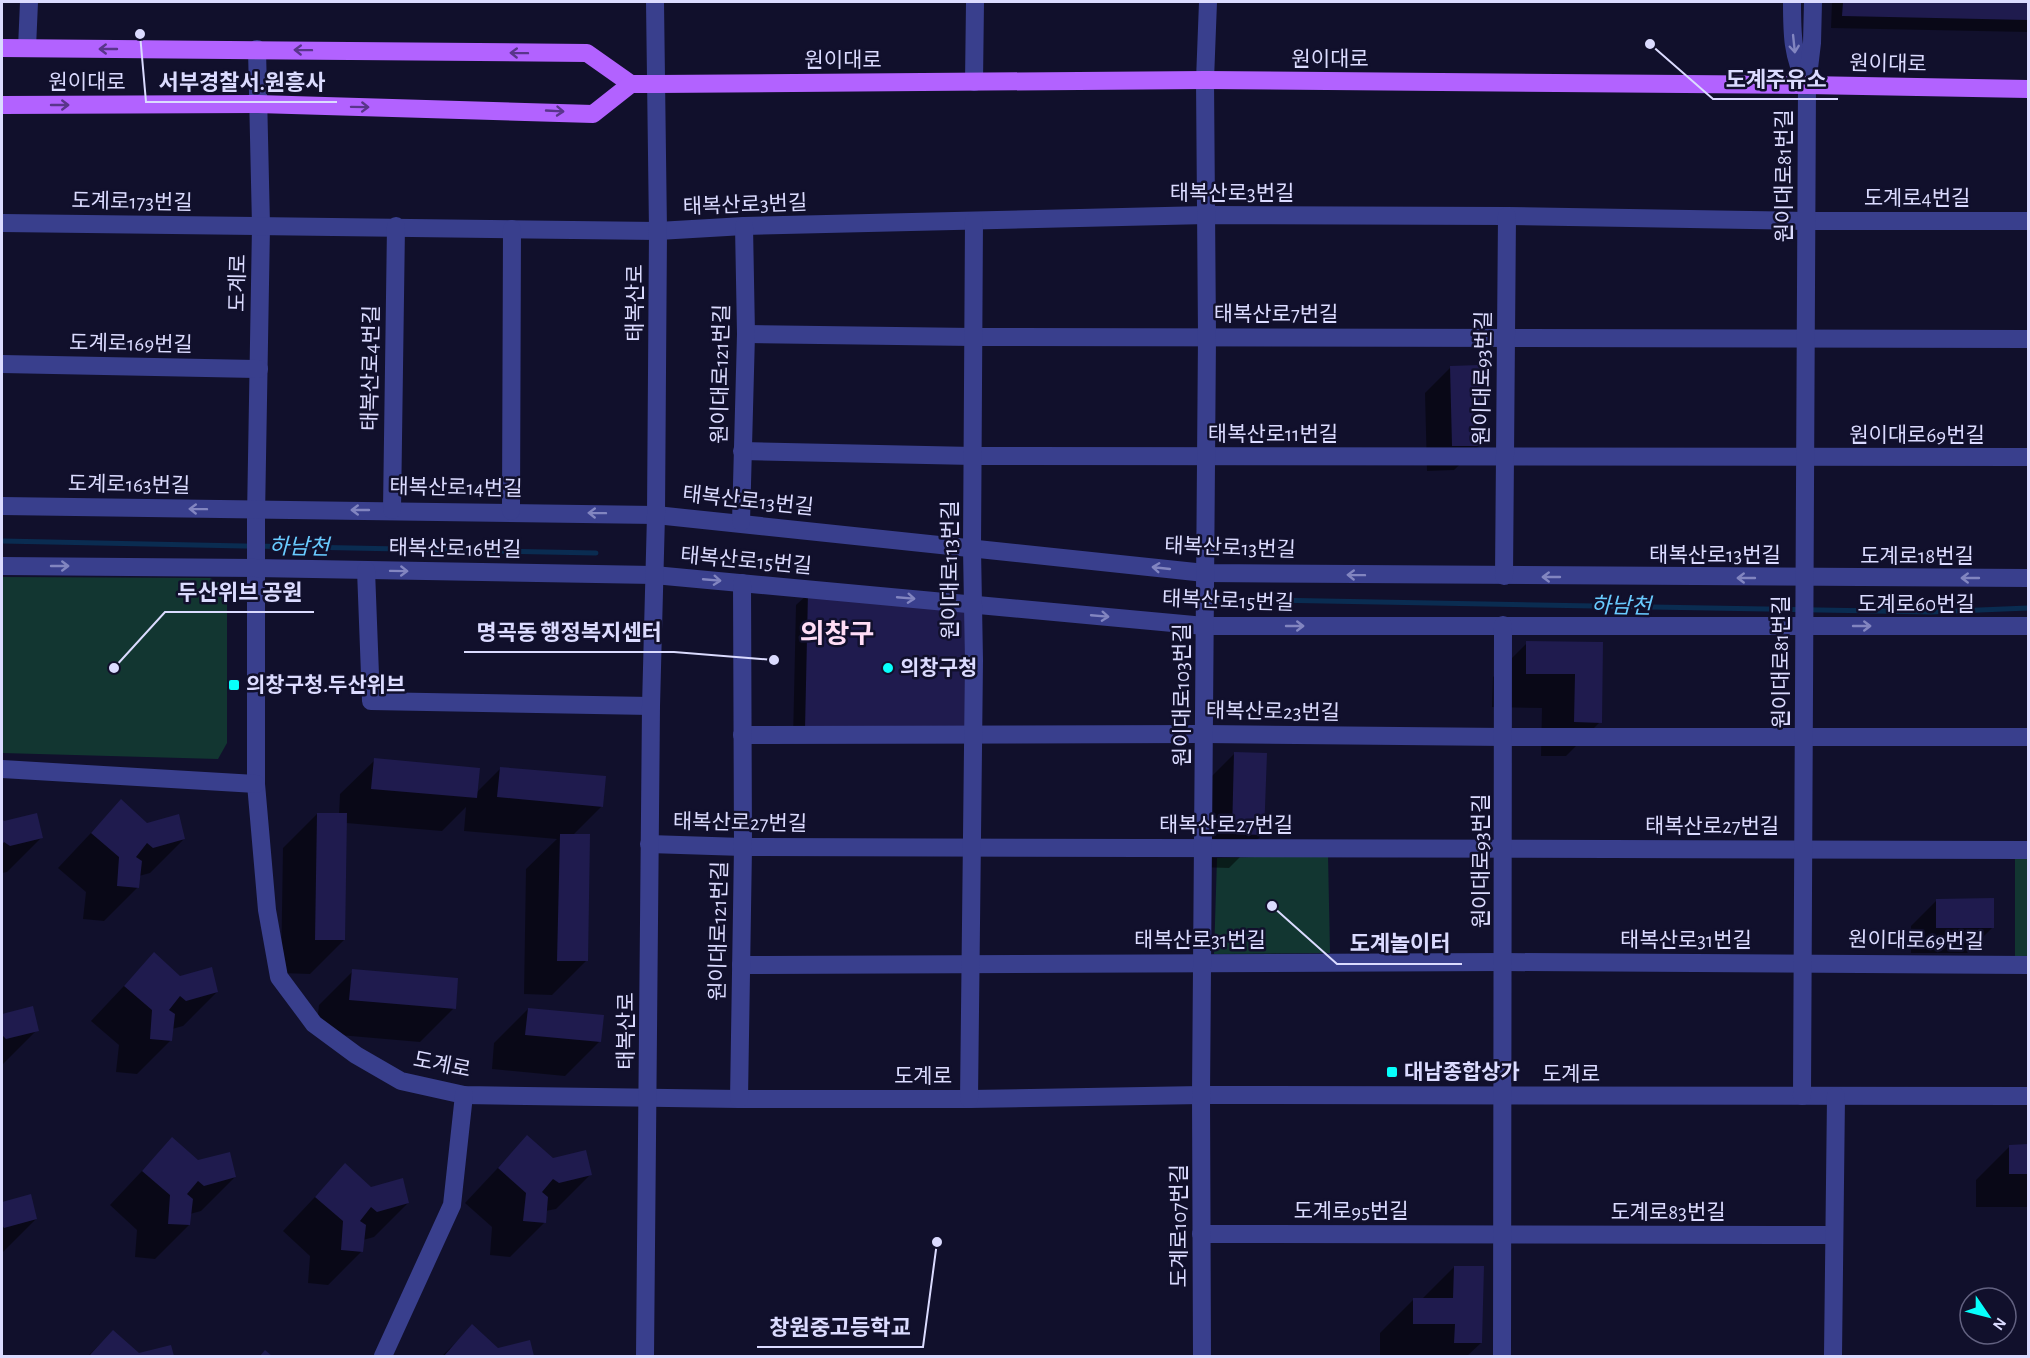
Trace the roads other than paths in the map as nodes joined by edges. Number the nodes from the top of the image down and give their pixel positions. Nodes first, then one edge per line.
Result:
1 (29, 2) edge
2 (655, 2) edge
3 (975, 2) edge
4 (1208, 2) edge
5 (1792, 2) edge
6 (1813, 2) edge
7 (2, 48) edge
8 (27, 48) junction
9 (257, 49) junction
10 (1205, 80) junction
11 (974, 82) junction
12 (631, 84) junction
13 (657, 84) junction
14 (1807, 85) junction
15 (2028, 89) edge
16 (2, 105) edge
17 (258, 105) junction
18 (1207, 215) junction
19 (1507, 216) junction
20 (974, 221) junction
21 (1806, 221) junction
22 (2028, 221) edge
23 (2, 223) edge
24 (261, 226) junction
25 (396, 226) junction
26 (744, 226) junction
27 (512, 229) junction
28 (658, 231) junction
29 (746, 334) junction
30 (1207, 336) junction
31 (973, 337) junction
32 (1506, 337) junction
33 (1805, 338) junction
34 (2028, 339) edge
35 (2, 364) edge
36 (259, 369) junction
37 (742, 451) junction
38 (973, 456) junction
39 (1504, 456) junction
40 (1206, 457) junction
41 (1805, 457) junction
42 (2028, 457) edge
43 (2, 506) edge
44 (392, 510) junction
45 (511, 511) junction
46 (256, 513) junction
47 (656, 519) junction
48 (741, 522) junction
49 (972, 549) junction
50 (256, 563) junction
51 (2, 566) edge
52 (366, 570) junction
53 (654, 572) junction
54 (1205, 573) junction
55 (1504, 576) junction
56 (2028, 578) edge
57 (742, 583) junction
58 (1804, 585) junction
59 (972, 604) junction
60 (1804, 623) junction
61 (1503, 625) junction
62 (1205, 626) junction
63 (2028, 626) edge
64 (651, 706) junction
65 (972, 734) junction
66 (1205, 734) junction
67 (742, 735) junction
68 (1504, 737) junction
69 (1803, 737) junction
70 (2028, 737) edge
71 (2, 769) edge
72 (256, 784) junction
73 (649, 844) junction
74 (972, 846) junction
75 (743, 847) junction
76 (1204, 847) junction
77 (1504, 848) junction
78 (1803, 848) junction
79 (2028, 850) edge
80 (1503, 962) junction
81 (1802, 962) junction
82 (970, 963) junction
83 (1202, 963) junction
84 (741, 965) junction
85 (2028, 965) edge
86 (464, 1095) junction
87 (1201, 1095) junction
88 (1501, 1096) junction
89 (1802, 1096) junction
90 (1836, 1096) junction
91 (2028, 1096) edge
92 (648, 1098) junction
93 (740, 1099) junction
94 (969, 1099) junction
95 (1201, 1234) junction
96 (1501, 1234) junction
97 (1834, 1234) junction
98 (383, 1356) edge
99 (645, 1356) edge
100 (1202, 1356) edge
101 (1502, 1356) edge
102 (1833, 1356) edge

1 - 8 street
2 - 13 street, 태복산로
3 - 11 street
4 - 10 street, 원이대로103번길
5 -> 14 street
6 - 14 street, 원이대로81번길
7 - 8 main road, 원이대로
9 -> 8 main road, 원이대로
12 -> 9 main road, 원이대로
9 - 17 street, 도계로
10 - 11 main road, 원이대로
10 - 14 main road, 원이대로
10 - 18 street, 원이대로103번길
11 - 13 main road, 원이대로
12 - 13 main road, 원이대로
17 -> 12 main road, 원이대로
13 - 28 street, 태복산로
14 - 15 main road, 원이대로
14 - 21 street, 원이대로81번길
16 -> 17 main road, 원이대로
17 - 24 street, 도계로
18 - 19 street, 태복산로3번길
18 - 20 street, 태복산로3번길
18 - 30 street, 원이대로103번길
19 - 21 street, 태복산로3번길
19 - 32 street, 원이대로93번길
20 - 26 street, 태복산로3번길
20 - 31 street, 원이대로113번길
21 - 22 street, 도계로4번길
21 - 33 street, 원이대로81번길
23 - 24 street, 도계로173번길
24 - 25 street
24 - 36 street, 도계로
25 - 27 street
25 - 44 street, 태복산로4번길
26 - 28 street, 태복산로3번길
26 - 29 street, 원이대로121번길
27 - 28 street
27 - 45 street
28 - 47 street, 태복산로
29 - 31 street, 태복산로7번길
29 - 37 street, 원이대로121번길
30 - 31 street, 태복산로7번길
30 - 32 street, 태복산로7번길
30 - 40 street, 원이대로103번길
31 - 38 street, 원이대로113번길
32 - 33 street, 태복산로7번길
32 - 39 street, 원이대로93번길
33 - 34 street
33 - 41 street, 원이대로81번길
35 - 36 street, 도계로169번길
36 - 46 street, 도계로
37 - 38 street, 태복산로11번길
37 - 48 street, 원이대로121번길
38 - 40 street, 태복산로11번길
38 - 49 street, 원이대로113번길
39 - 40 street, 태복산로11번길
39 - 41 street, 태복산로11번길
39 - 55 street, 원이대로93번길
40 - 54 street, 원이대로103번길
41 - 42 street, 원이대로69번길
41 - 58 street, 원이대로81번길
46 -> 43 street, 도계로163번길
44 - 45 street, 태복산로14번길
44 -> 46 street, 태복산로14번길
47 -> 45 street, 태복산로14번길
46 - 50 street, 도계로
47 - 48 street, 태복산로13번길
47 - 53 street, 태복산로
48 - 49 street, 태복산로13번길
54 -> 49 street, 태복산로13번길
49 - 59 street, 원이대로113번길
51 -> 50 street, 태복산로16번길
50 - 52 street, 태복산로16번길
50 - 72 street, 도계로
52 -> 53 street, 태복산로16번길
52 - 64 street
53 -> 57 street, 태복산로15번길
53 - 64 street, 태복산로
55 -> 54 street, 태복산로13번길
54 - 62 street, 원이대로103번길
58 -> 55 street, 태복산로13번길
56 -> 58 street, 도계로18번길
57 -> 59 street, 태복산로15번길
57 - 67 street, 원이대로121번길
58 - 60 street, 원이대로81번길
59 -> 62 street, 태복산로15번길
59 - 65 street, 원이대로113번길
60 - 61 street, 태복산로15번길
60 -> 63 street, 도계로60번길
60 - 69 street, 원이대로81번길
62 -> 61 street, 태복산로15번길
61 - 68 street, 원이대로93번길
62 - 66 street, 원이대로103번길
64 - 73 street, 태복산로
65 - 66 street, 태복산로23번길
65 - 67 street, 태복산로23번길
65 - 74 street, 원이대로113번길
66 - 68 street, 태복산로23번길
66 - 76 street, 원이대로103번길
67 - 75 street, 원이대로121번길
68 - 69 street, 태복산로23번길
68 - 77 street, 원이대로93번길
69 - 70 street
69 - 78 street, 원이대로81번길
71 - 72 street
72 - 86 street, 도계로
73 - 75 street, 태복산로27번길
73 - 92 street, 태복산로
74 - 75 street, 태복산로27번길
74 - 76 street, 태복산로27번길
74 - 82 street, 원이대로113번길
75 - 84 street, 원이대로121번길
76 - 77 street, 태복산로27번길
76 - 83 street, 원이대로103번길
77 - 78 street, 태복산로27번길
77 - 80 street, 원이대로93번길
78 - 79 street
78 - 81 street, 원이대로81번길
80 - 81 street, 태복산로31번길
80 - 83 street, 태복산로31번길
80 - 88 street, 원이대로93번길
81 - 85 street, 원이대로69번길
81 - 89 street, 원이대로81번길
82 - 83 street, 태복산로31번길
82 - 84 street, 태복산로31번길
82 - 94 street, 원이대로113번길
83 - 87 street, 원이대로103번길
84 - 93 street, 원이대로121번길
86 - 92 street, 도계로
86 - 98 street
87 - 88 street, 도계로
87 - 94 street, 도계로
87 - 95 street, 도계로107번길
88 - 89 street, 도계로
88 - 96 street
89 - 90 street, 도계로
90 - 91 street, 도계로
90 - 97 street
92 - 93 street, 도계로
92 - 99 street, 태복산로
93 - 94 street, 도계로
95 - 96 street, 도계로95번길
95 - 100 street, 도계로107번길
96 - 97 street, 도계로83번길
96 - 101 street
97 - 102 street

